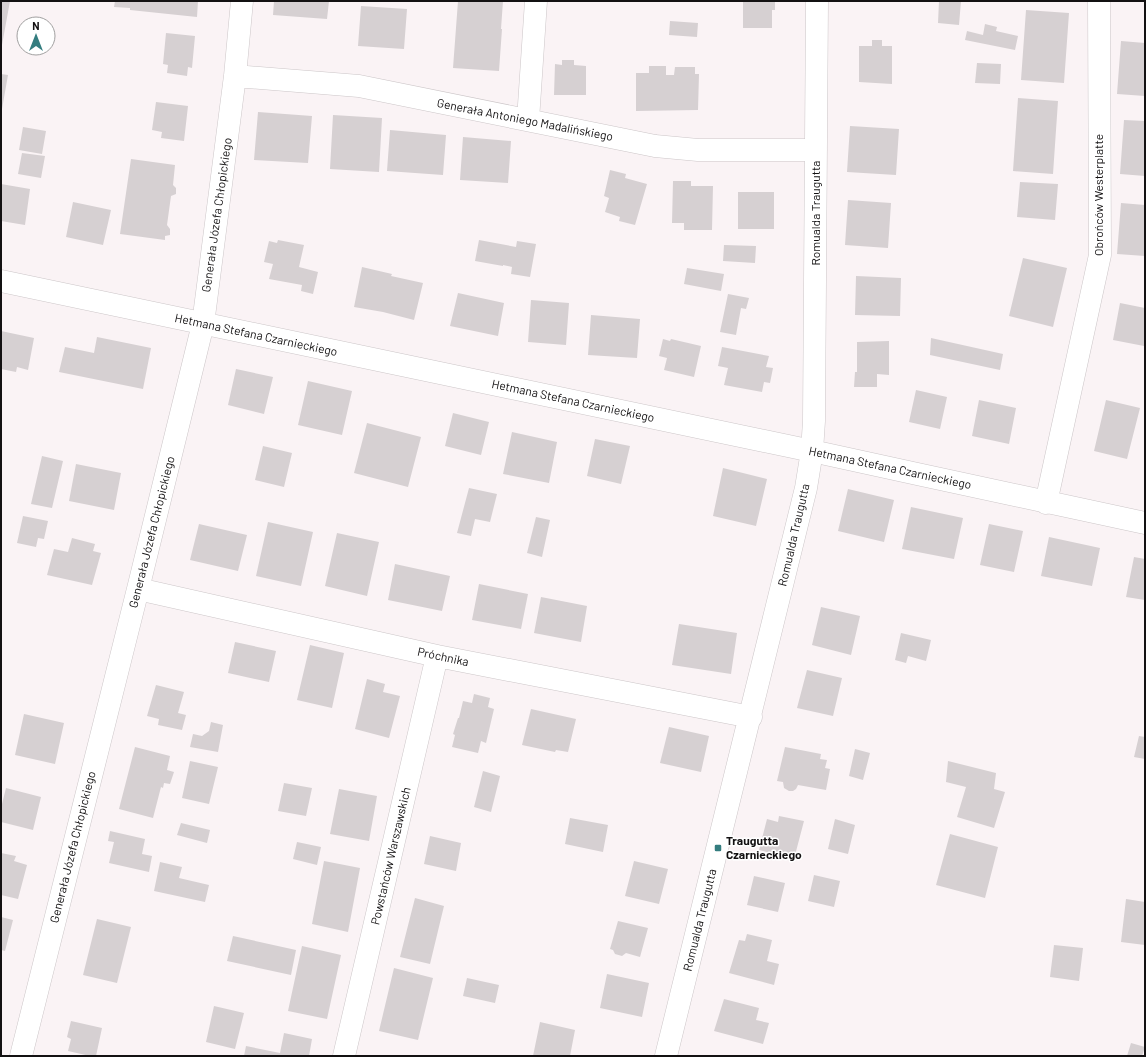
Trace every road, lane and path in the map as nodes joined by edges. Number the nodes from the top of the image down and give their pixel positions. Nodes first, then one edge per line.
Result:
1 (242, 1) edge
2 (536, 1) edge
3 (817, 1) edge
4 (1099, 1) edge
5 (236, 76) junction
6 (528, 120) junction
7 (816, 150) junction
8 (1, 281) edge
9 (203, 324) junction
10 (812, 451) junction
11 (1046, 503) junction
12 (1145, 523) edge
13 (138, 590) junction
14 (437, 656) junction
15 (750, 717) junction
16 (21, 1056) edge
17 (344, 1056) edge
18 (666, 1056) edge

1 - 5 street, Generała Józefa Chłopickiego
2 - 6 street
3 - 7 street, Romualda Traugutta
4 - 11 street, Obrońców Westerplatte
5 - 6 street, Generała Antoniego Madalińskiego
5 - 9 street, Generała Józefa Chłopickiego
6 - 7 street, Generała Antoniego Madalińskiego
7 - 10 street, Romualda Traugutta
8 - 9 street, Hetmana Stefana Czarnieckiego
9 - 10 street, Hetmana Stefana Czarnieckiego
9 - 13 street, Generała Józefa Chłopickiego
10 - 11 street, Hetmana Stefana Czarnieckiego
10 - 15 street, Romualda Traugutta
11 - 12 street, Hetmana Stefana Czarnieckiego
13 - 14 street, Próchnika
13 - 16 street, Generała Józefa Chłopickiego
14 - 15 street, Próchnika
14 - 17 street, Powstańców Warszawskich
15 - 18 street, Romualda Traugutta

